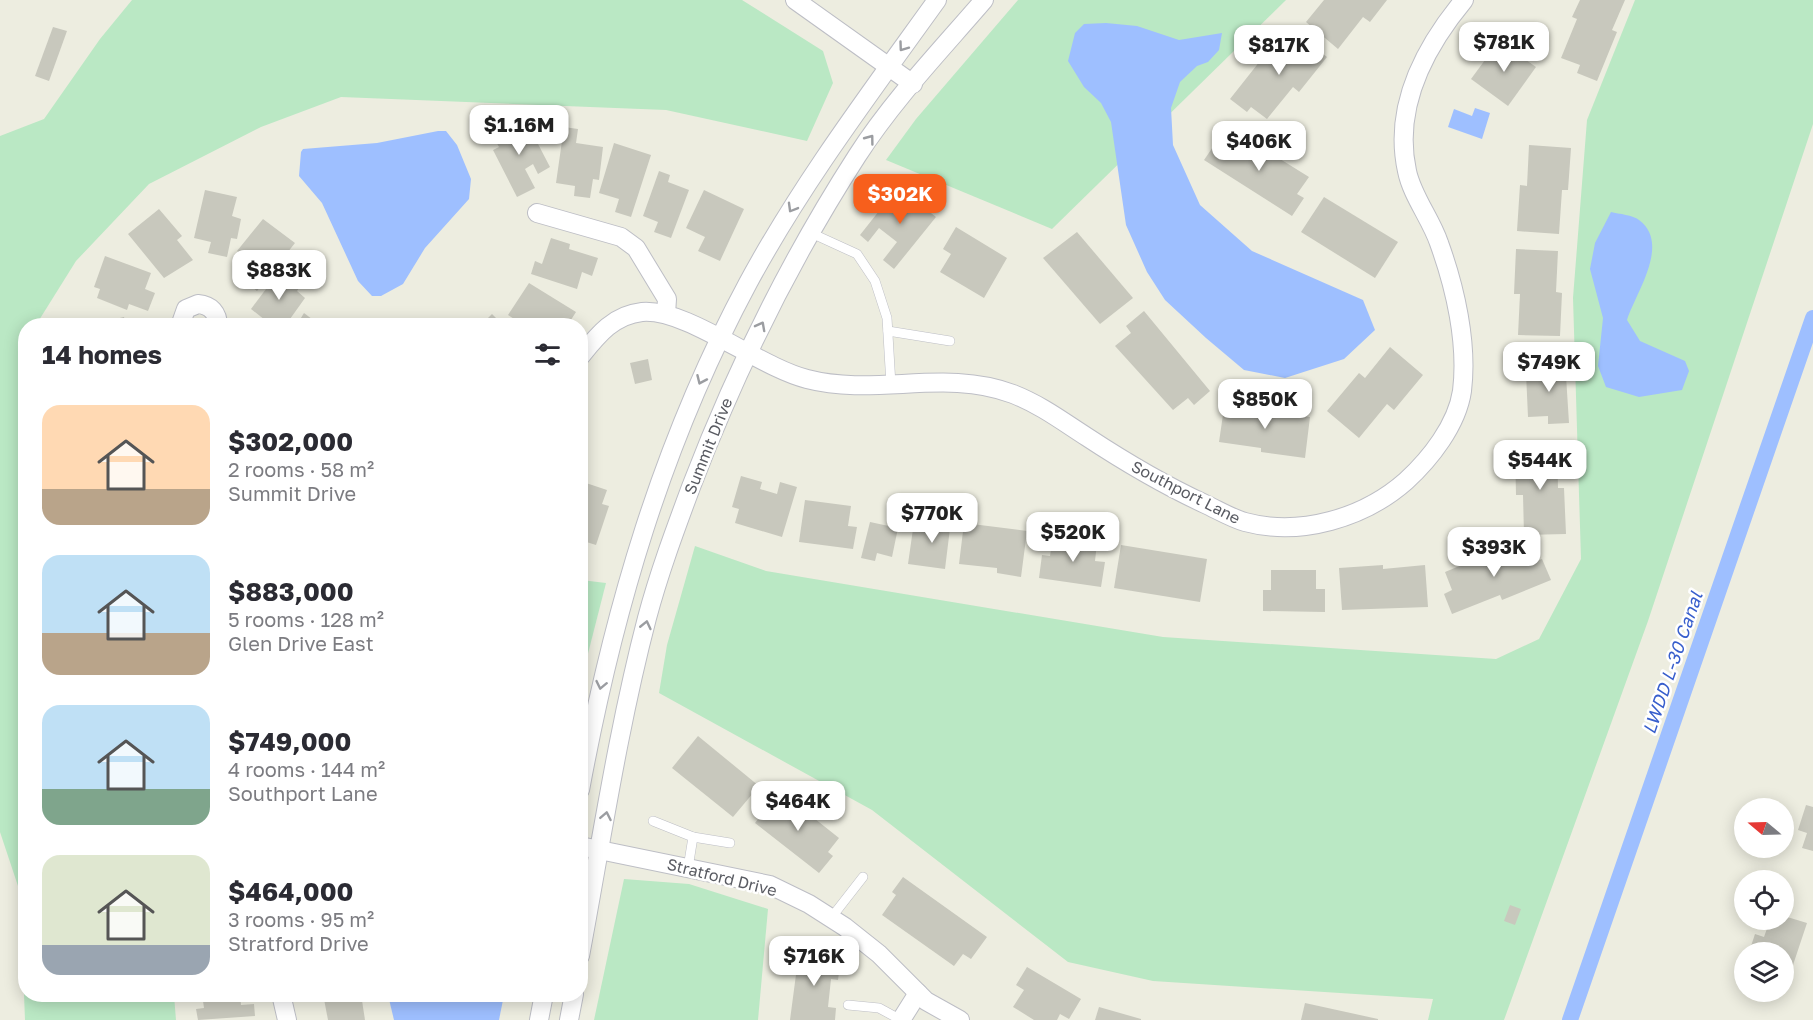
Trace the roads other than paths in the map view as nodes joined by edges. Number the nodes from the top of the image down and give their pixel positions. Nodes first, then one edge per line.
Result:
1 (795, 0) edge
2 (937, 0) edge
3 (984, 0) edge
4 (1464, 0) edge
5 (889, 67) junction
6 (913, 84) junction
7 (537, 213) dead end
8 (811, 233) junction
9 (666, 314) junction
10 (183, 318) edge
11 (217, 318) edge
12 (888, 331) junction
13 (720, 339) junction
14 (950, 341) dead end
15 (588, 347) edge
16 (747, 353) junction
17 (891, 386) junction
18 (588, 751) edge
19 (654, 821) dead end
20 (693, 837) junction
21 (730, 843) dead end
22 (588, 847) edge
23 (599, 849) junction
24 (688, 868) junction
25 (863, 878) dead end
26 (588, 911) edge
27 (831, 918) junction
28 (918, 993) junction
29 (283, 1002) edge
30 (542, 1002) edge
31 (572, 1002) edge
32 (848, 1005) dead end
33 (287, 1020) edge
34 (539, 1020) edge
35 (569, 1020) edge
36 (901, 1020) edge
37 (960, 1020) edge

1 - 5 street
2 -> 5 street, Summit Drive
3 - 6 street, Summit Drive
4 - 17 street, Southport Lane
5 - 6 street
5 -> 13 street, Summit Drive
8 -> 6 street, Summit Drive
7 - 9 street
8 - 12 lane
16 -> 8 street, Summit Drive
9 - 13 street, Southport Lane
9 - 15 street
10 - 11 street
12 - 14 lane
12 - 17 lane
13 - 16 street, Southport Lane
13 -> 18 street, Summit Drive
16 - 17 street, Southport Lane
23 -> 16 street, Summit Drive
19 - 20 lane
20 - 21 lane
20 - 24 lane
22 - 23 street, Stratford Drive
23 - 24 street, Stratford Drive
23 - 26 street, Summit Drive
24 - 27 street, Stratford Drive
25 - 27 lane
27 - 28 street, Stratford Drive
28 - 36 street
28 - 37 street, Stratford Drive
29 - 33 street
30 - 34 street
31 - 35 street
32 - 36 lane

